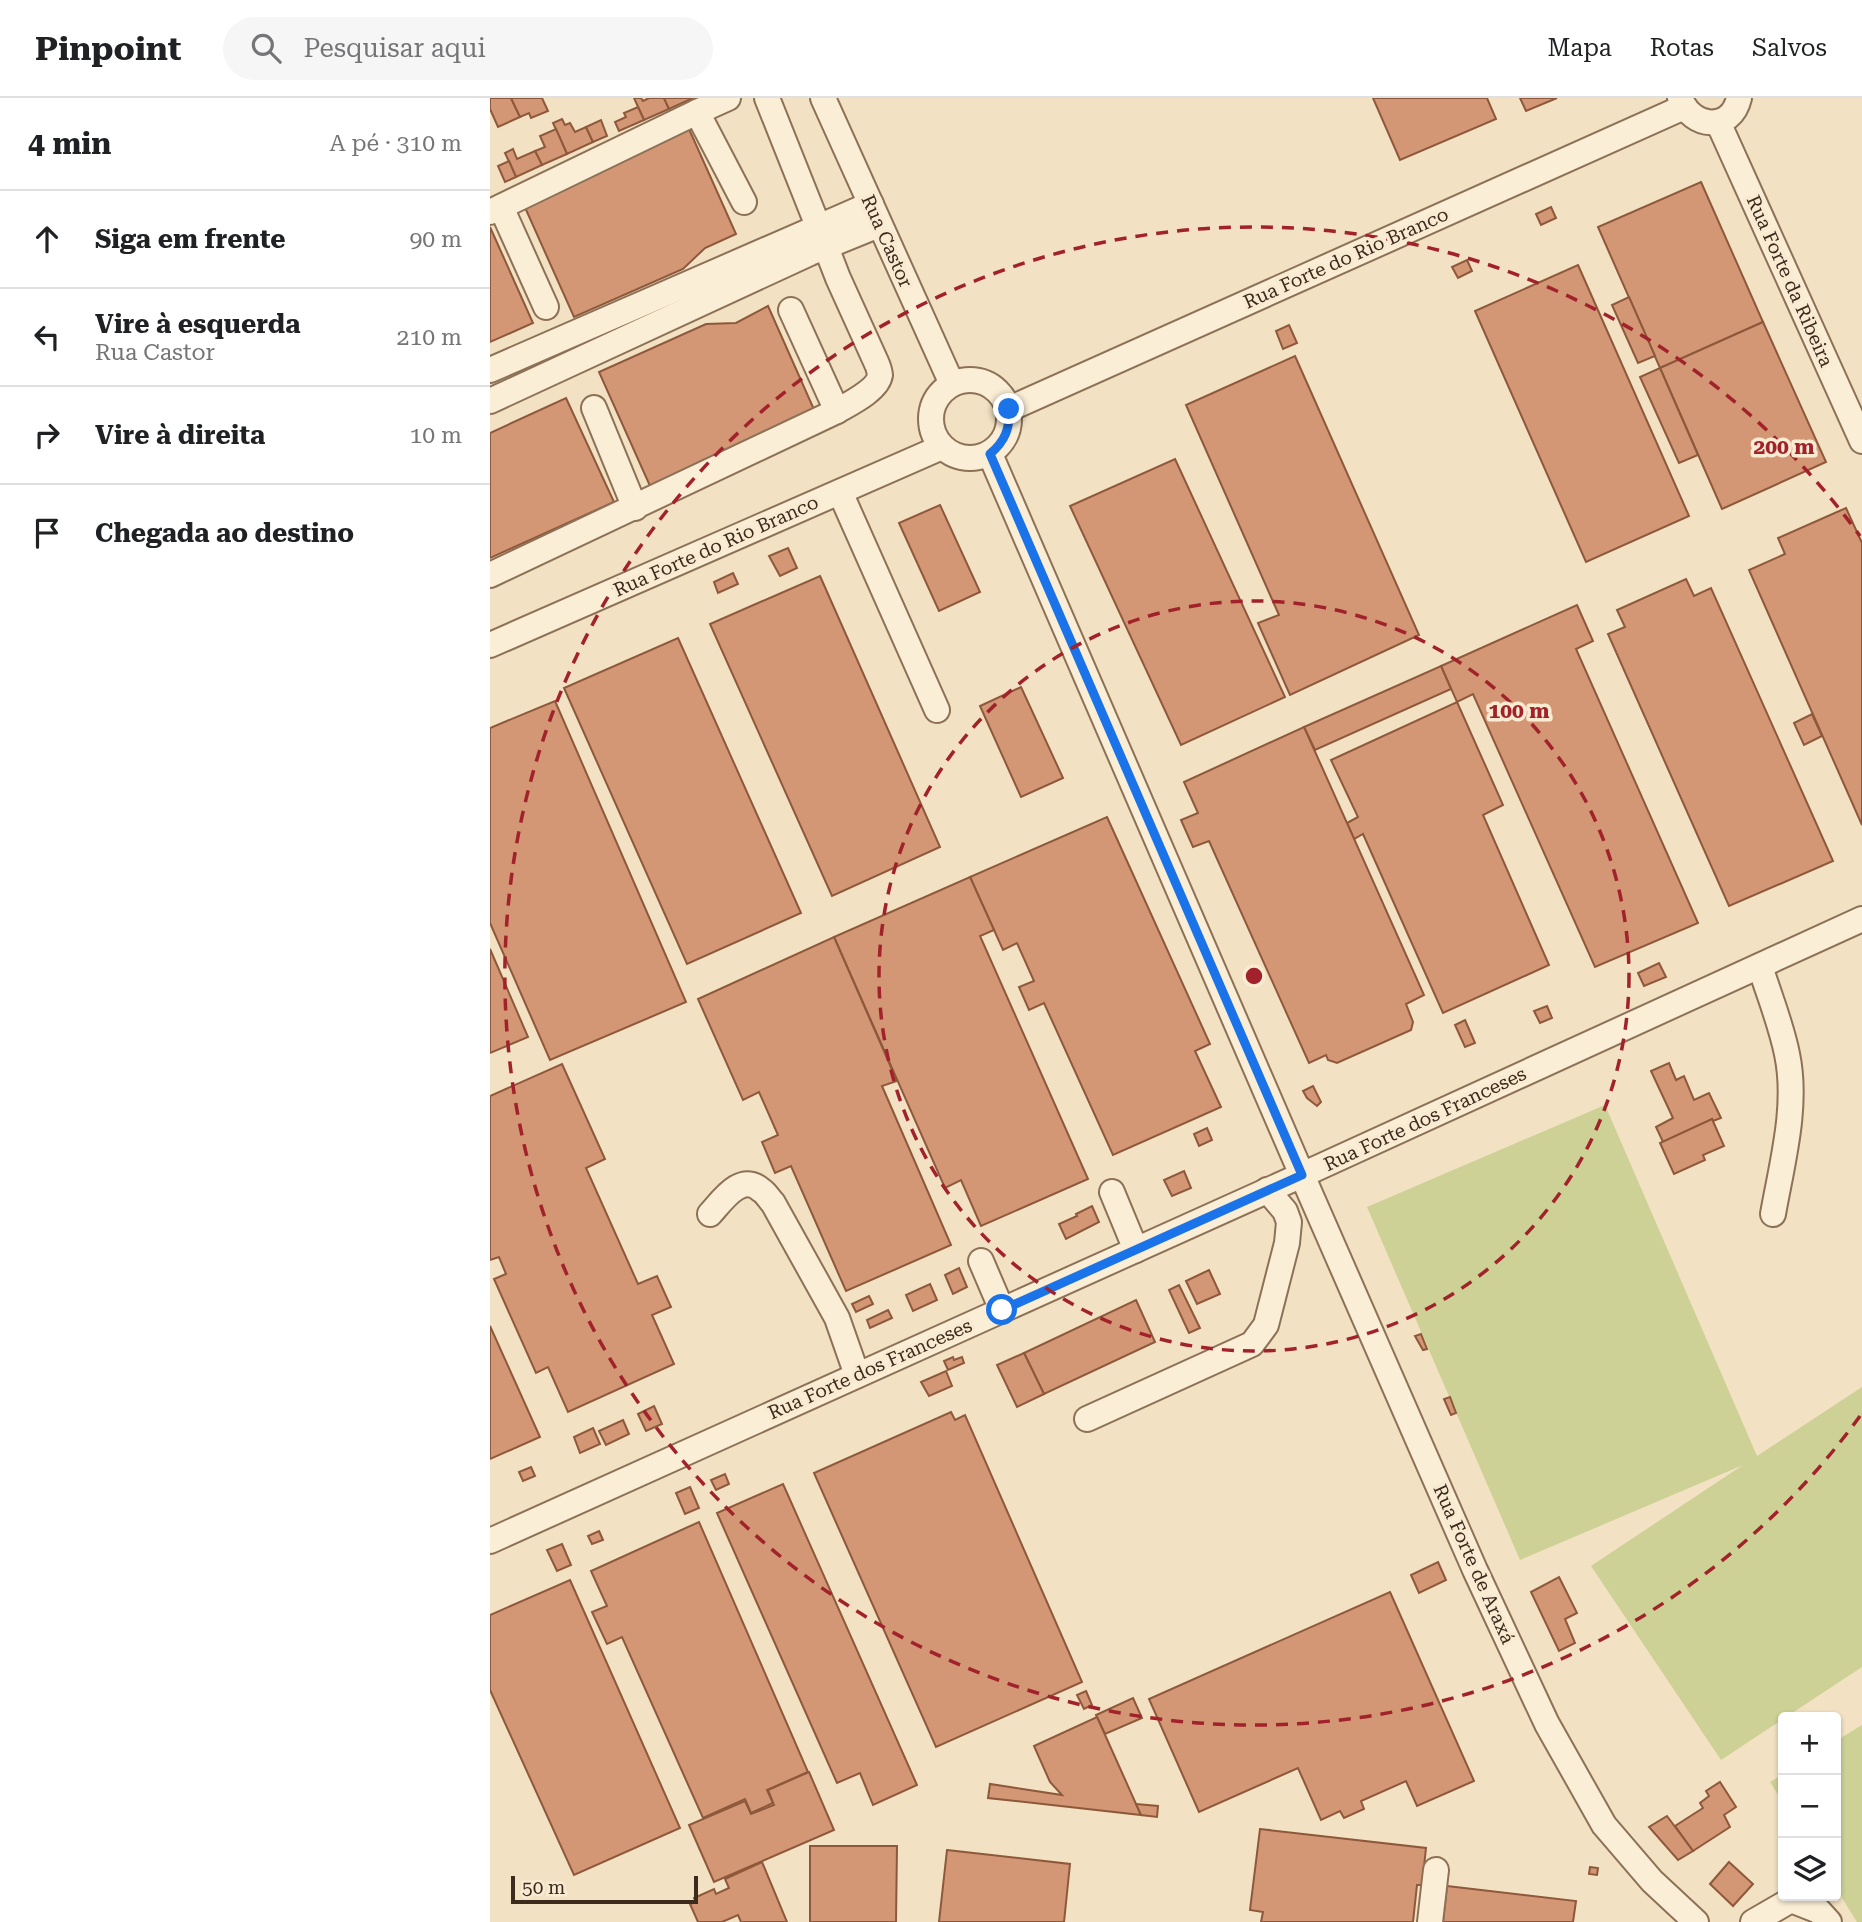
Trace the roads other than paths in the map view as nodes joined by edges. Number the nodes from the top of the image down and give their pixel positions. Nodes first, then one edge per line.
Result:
1 (728, 98) edge
2 (767, 98) edge
3 (823, 98) edge
4 (1739, 98) edge
5 (1682, 103) edge
6 (697, 112) junction
7 (1718, 122) junction
8 (744, 202) dead end
9 (496, 210) edge
10 (875, 214) junction
11 (822, 237) junction
12 (546, 307) dead end
13 (791, 310) dead end
14 (581, 330) junction
15 (593, 355) junction
16 (490, 370) edge
17 (952, 384) junction
18 (490, 401) edge
19 (594, 408) dead end
20 (1009, 409) junction
21 (837, 411) junction
22 (1862, 441) edge
23 (942, 447) junction
24 (990, 454) junction
25 (840, 492) junction
26 (635, 508) junction
27 (490, 575) edge
28 (490, 645) edge
29 (937, 710) dead end
30 (1862, 919) edge
31 (1760, 966) junction
32 (1302, 1175) junction
33 (1267, 1190) junction
34 (1112, 1192) dead end
35 (710, 1214) dead end
36 (1773, 1214) dead end
37 (1136, 1250) junction
38 (981, 1261) dead end
39 (1002, 1310) junction
40 (857, 1375) junction
41 (1087, 1419) dead end
42 (490, 1541) edge
43 (1436, 1870) dead end
44 (1430, 1922) edge
45 (1696, 1922) edge
46 (1753, 1922) edge
47 (1829, 1922) edge

1 - 6 street
2 - 11 street
3 - 10 street, Rua Castor
4 - 7 street
5 - 7 street
5 - 20 street, Rua Forte do Rio Branco
6 - 8 street
6 - 9 street
7 - 22 street, Rua Forte da Ribeira
9 - 12 street
10 - 11 street
10 - 17 street, Rua Castor
11 - 14 street
11 - 15 street
11 - 21 street
13 - 21 street
14 - 15 street
14 - 16 street
15 - 18 street
17 - 20 street
17 - 23 street
19 - 26 street
20 - 24 street
21 - 26 street
23 - 24 street
23 - 25 street, Rua Forte do Rio Branco
24 - 32 street
25 - 28 street, Rua Forte do Rio Branco
25 - 29 street
26 - 27 street
30 - 31 street, Rua Forte dos Franceses
31 - 32 street, Rua Forte dos Franceses
31 - 36 street
32 - 33 street, Rua Forte dos Franceses
32 - 45 street, Rua Forte de Araxá
33 - 37 street, Rua Forte dos Franceses
33 - 41 street
34 - 37 street
35 - 40 street
37 - 39 street, Rua Forte dos Franceses
38 - 39 street
39 - 40 street, Rua Forte dos Franceses
40 - 42 street, Rua Forte dos Franceses
43 - 44 street
46 - 47 street

